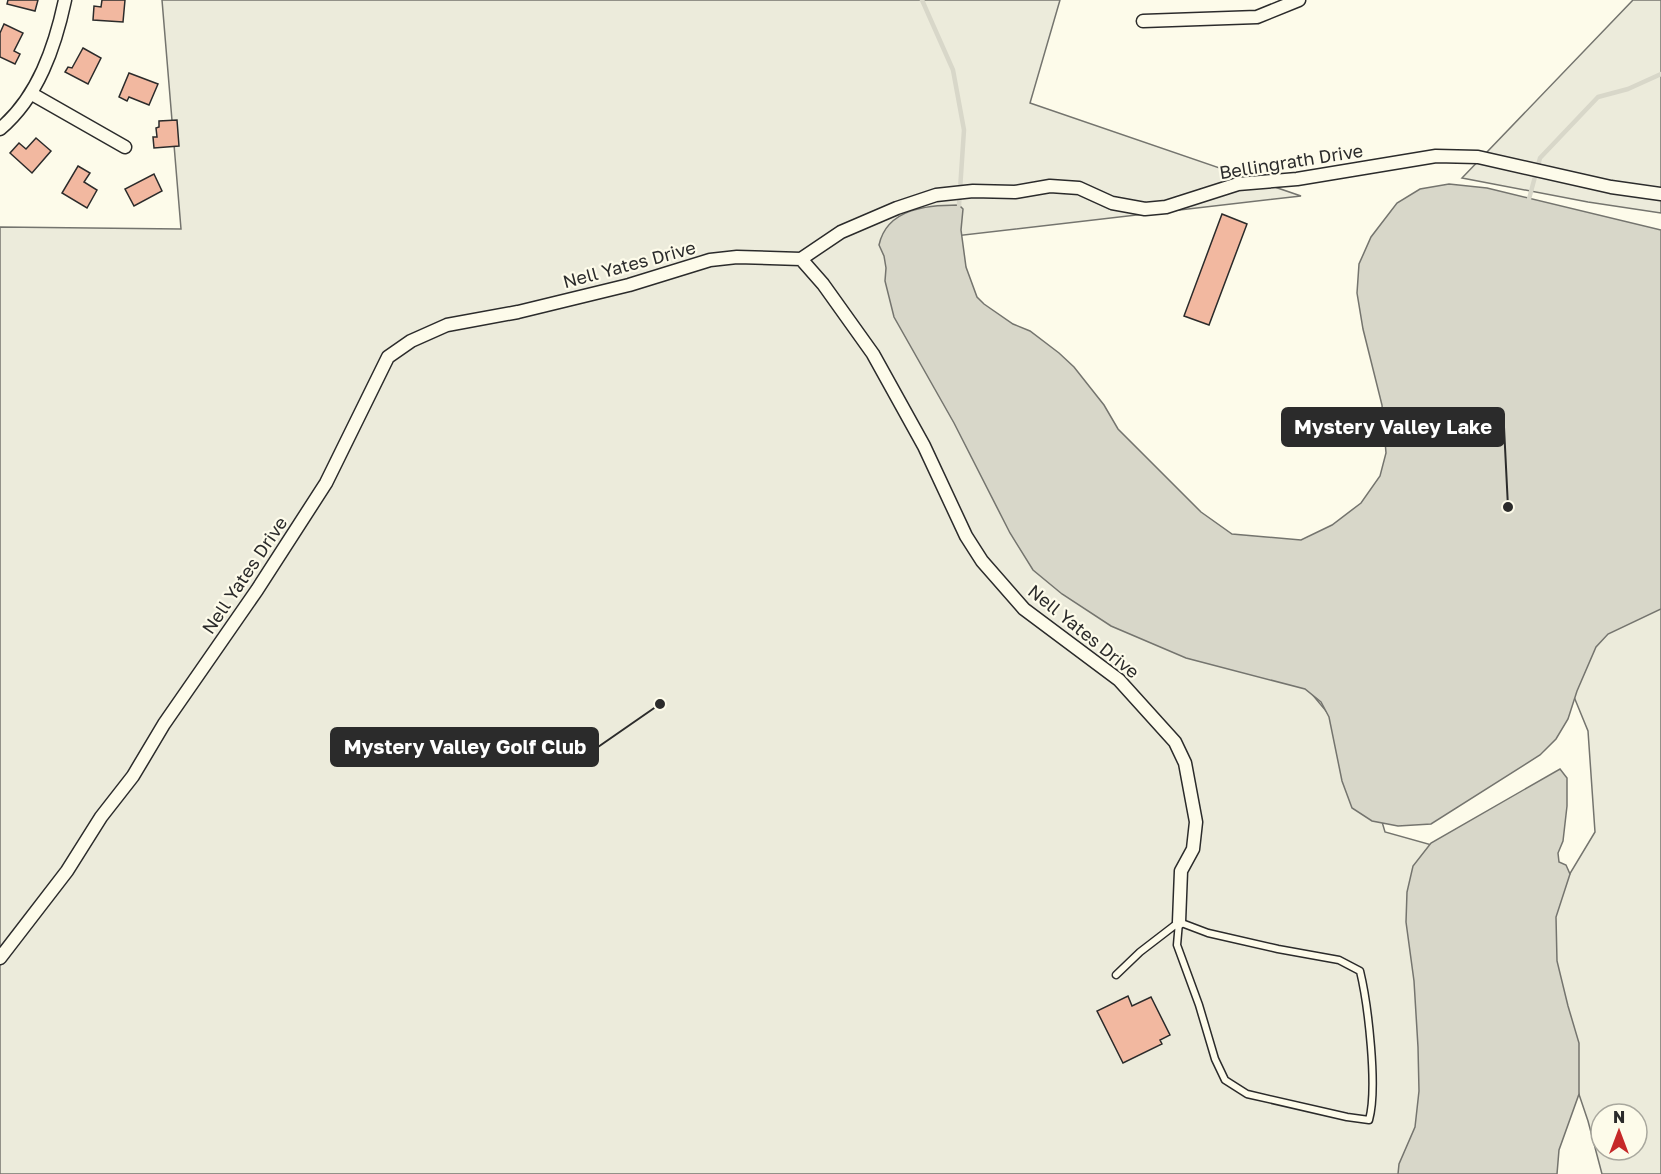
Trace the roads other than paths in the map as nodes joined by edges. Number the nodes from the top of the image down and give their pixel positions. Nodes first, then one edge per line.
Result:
1 (65, 0) edge
2 (1299, 0) edge
3 (1143, 21) dead end
4 (32, 94) junction
5 (0, 129) edge
6 (125, 147) dead end
7 (1661, 194) edge
8 (801, 259) junction
9 (1179, 922) junction
10 (0, 958) edge
11 (1116, 975) dead end

1 - 4 street
2 - 3 street
4 - 5 street
4 - 6 street
7 - 8 street, Bellingrath Drive
8 - 9 street, Nell Yates Drive
8 - 10 street, Nell Yates Drive
9 - 9 lane
9 - 11 lane

